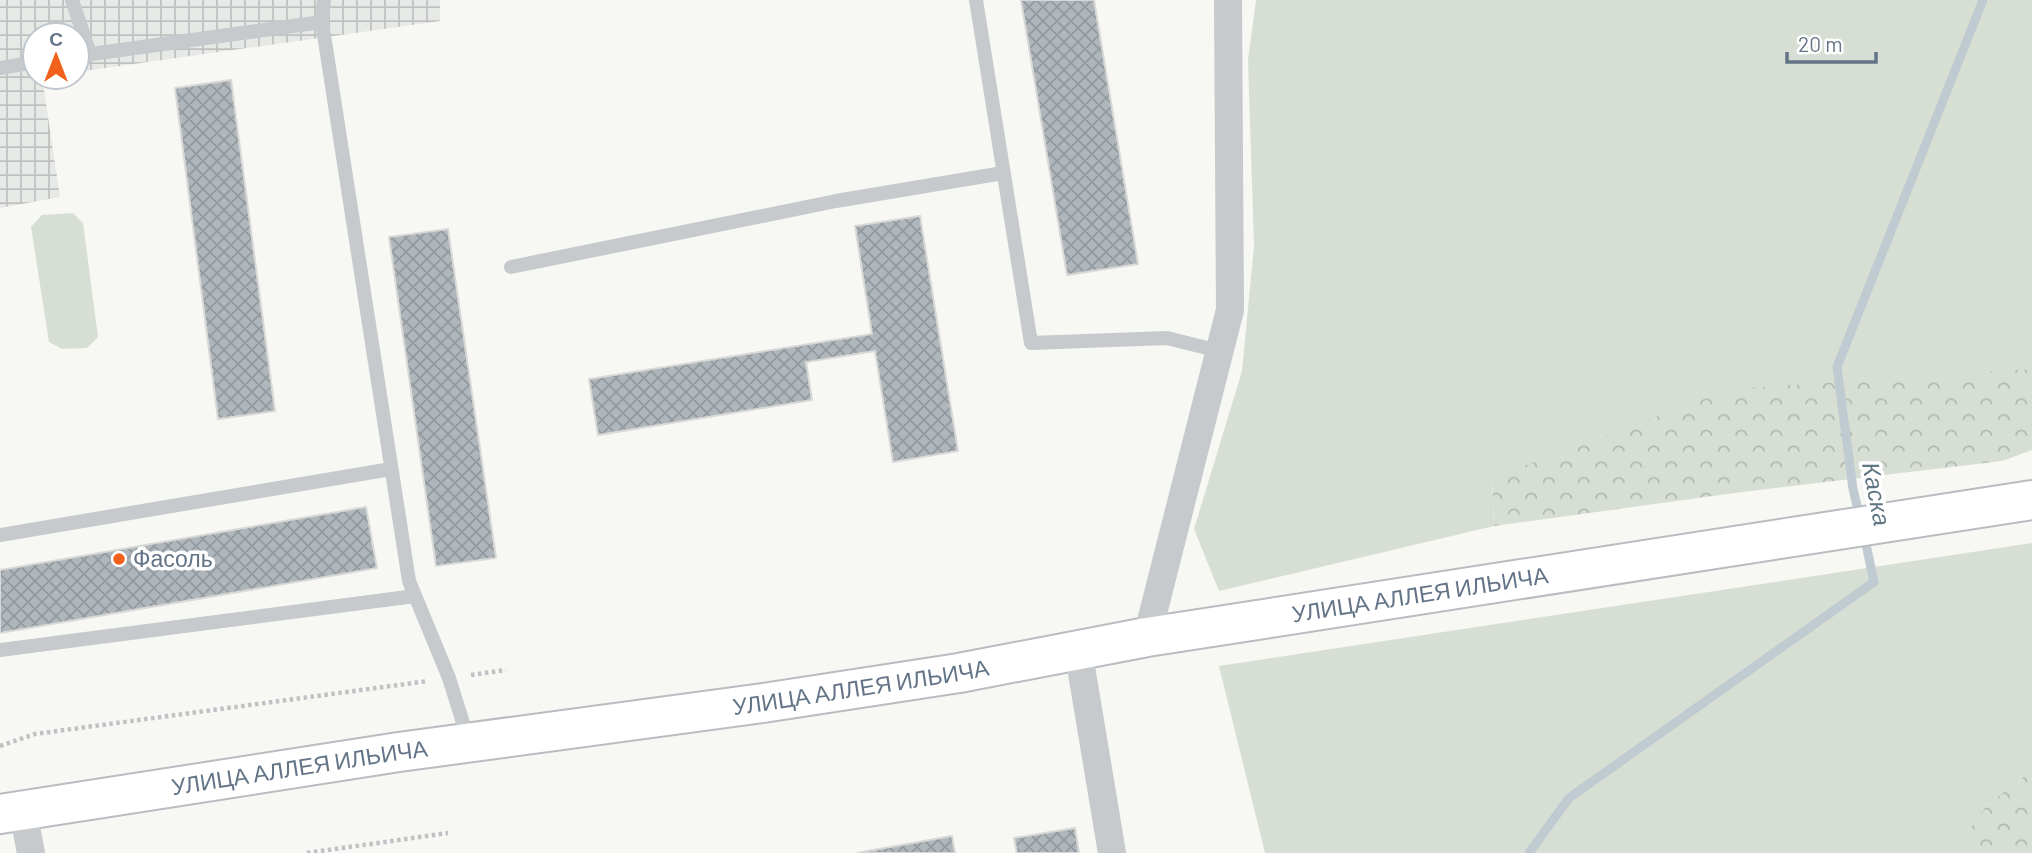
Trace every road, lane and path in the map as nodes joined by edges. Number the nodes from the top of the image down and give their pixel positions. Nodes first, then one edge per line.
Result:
1 (72, 0) edge
2 (324, 0) edge
3 (976, 0) edge
4 (1228, 0) edge
5 (76, 21) edge
6 (322, 22) junction
7 (91, 54) edge
8 (21, 64) edge
9 (0, 68) edge
10 (1003, 173) junction
11 (511, 267) dead end
12 (1219, 351) junction
13 (391, 468) junction
14 (2032, 500) edge
15 (0, 535) edge
16 (415, 596) junction
17 (1147, 637) junction
18 (1078, 649) junction
19 (0, 650) edge
20 (506, 670) dead end
21 (449, 678) junction
22 (470, 743) junction
23 (0, 746) edge
24 (11, 813) edge
25 (448, 833) dead end
26 (32, 853) edge
27 (307, 853) edge
28 (1112, 853) edge

1 - 5 lane
2 - 6 lane
3 - 10 lane
4 - 12 street
6 - 7 lane
6 - 13 lane
8 - 9 lane
10 - 11 lane
10 - 12 lane
12 - 17 street
13 - 15 lane
13 - 16 lane
14 - 17 main road, УЛИЦА АЛЛЕЯ ИЛЬИЧА
16 - 19 lane
16 - 21 lane
17 - 18 main road, УЛИЦА АЛЛЕЯ ИЛЬИЧА
18 - 22 main road, УЛИЦА АЛЛЕЯ ИЛЬИЧА
18 - 28 street
20 - 21 path
21 - 22 lane
21 - 23 path
22 - 24 main road, УЛИЦА АЛЛЕЯ ИЛЬИЧА
24 - 26 street
25 - 27 path

